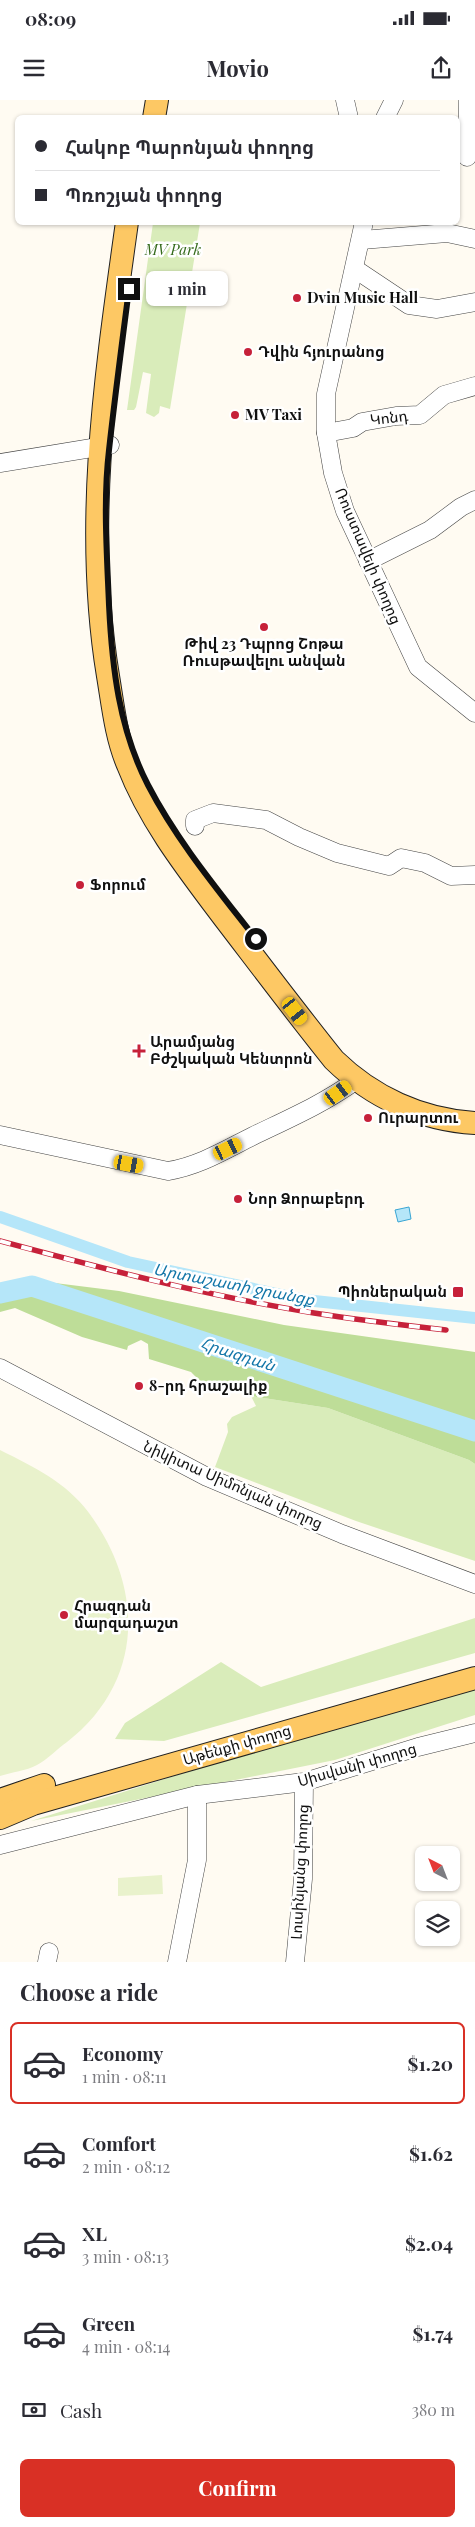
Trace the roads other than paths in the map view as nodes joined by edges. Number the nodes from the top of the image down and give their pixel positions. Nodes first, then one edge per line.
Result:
1 (144, 100) edge
2 (156, 100) edge
3 (345, 100) edge
4 (394, 100) edge
5 (468, 100) edge
6 (142, 115) edge
7 (154, 115) edge
8 (348, 115) edge
9 (386, 115) edge
10 (467, 157) dead end
11 (127, 225) edge
12 (139, 225) edge
13 (364, 225) edge
14 (475, 239) edge
15 (362, 240) junction
16 (355, 269) junction
17 (475, 302) edge
18 (475, 386) edge
19 (326, 433) junction
20 (104, 449) junction
21 (0, 463) edge
22 (0, 469) edge
23 (475, 500) edge
24 (368, 561) junction
25 (475, 713) edge
26 (195, 826) dead end
27 (475, 875) edge
28 (355, 1081) junction
29 (475, 1115) edge
30 (475, 1123) edge
31 (0, 1135) edge
32 (0, 1368) edge
33 (475, 1584) edge
34 (475, 1663) edge
35 (475, 1678) edge
36 (475, 1733) edge
37 (304, 1782) junction
38 (196, 1795) junction
39 (0, 1800) edge
40 (0, 1818) edge
41 (0, 1845) edge
42 (177, 1962) edge
43 (295, 1962) edge

1 - 6 main road
2 - 7 main road
3 - 8 street
4 - 9 street
5 - 10 street
11 - 20 main road
12 - 20 main road
13 - 15 street, Ռուստավելի փողոց
14 - 15 street
15 - 16 street, Ռուստավելի փողոց
16 - 17 street
16 - 19 street, Ռուստավելի փողոց
18 - 19 street, Կոնդ
19 - 24 street, Ռուստավելի փողոց
20 - 21 street
20 - 22 street
20 - 28 main road
20 - 29 main road
23 - 24 street
24 - 25 street, Ռուստավելի փողոց
26 - 27 street
28 - 30 main road
28 - 31 street
32 - 33 street, Նիկիտա Սիմոնյան փողոց
34 - 39 main road, Աթենքի փողոց
35 - 40 main road, Աթենքի փողոց
36 - 37 street, Սիսվանի փողոց
37 - 38 street, Սիսվանի փողոց
37 - 43 street, Լուսինյանց փողոց
38 - 41 street, Սիսվանի փողոց
38 - 42 street

